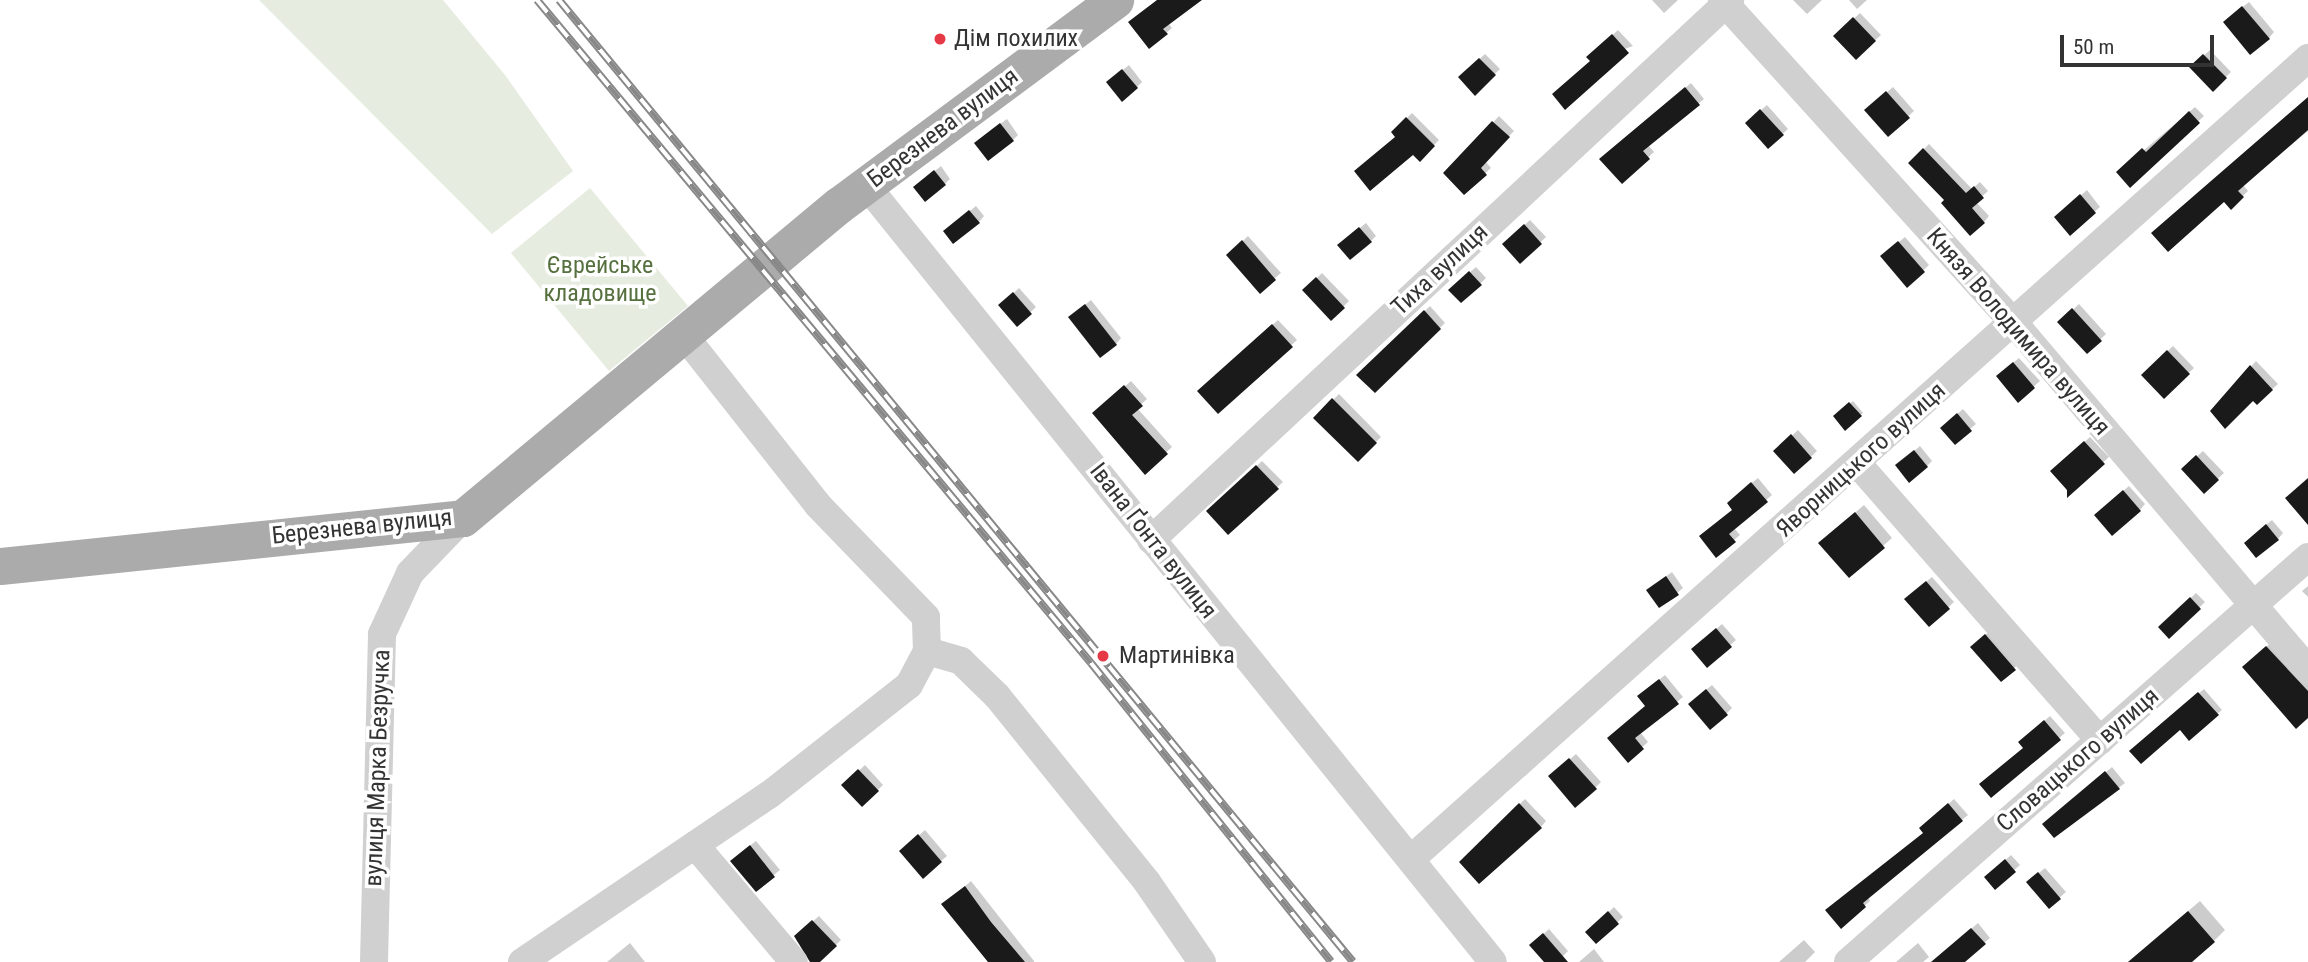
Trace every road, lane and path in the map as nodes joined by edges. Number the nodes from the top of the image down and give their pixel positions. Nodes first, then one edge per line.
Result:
1 (1115, 0) edge
2 (1725, 1) edge
3 (2308, 58) edge
4 (866, 185) junction
5 (2015, 324) junction
6 (683, 334) junction
7 (1857, 463) junction
8 (463, 517) junction
9 (1151, 540) junction
10 (2308, 557) edge
11 (0, 566) edge
12 (2252, 608) junction
13 (928, 651) junction
14 (2308, 669) edge
15 (2100, 741) junction
16 (695, 845) junction
17 (1411, 859) junction
18 (374, 962) edge
19 (522, 962) edge
20 (794, 962) edge
21 (1202, 962) edge
22 (1493, 962) edge
23 (1848, 962) edge

1 - 4 main road, Березнева вулиця
2 - 5 street, Князя Володимира вулиця
2 - 9 street, Тиха вулиця
3 - 5 street, Яворницького вулиця
4 - 6 main road, Березнева вулиця
4 - 9 street, Івана Ґонта вулиця
5 - 7 street, Яворницького вулиця
5 - 12 street, Князя Володимира вулиця
6 - 8 main road, Березнева вулиця
6 - 13 street
7 - 15 street
7 - 17 street, Яворницького вулиця
8 - 11 main road, Березнева вулиця
8 - 18 street, вулиця Марка Безручка
9 - 17 street, Івана Ґонта вулиця
10 - 12 street, Словацького вулиця
12 - 14 street, Князя Володимира вулиця
12 - 15 street, Словацького вулиця
13 - 16 street
13 - 21 street
15 - 23 street, Словацького вулиця
16 - 19 street
16 - 20 street
17 - 22 street, Івана Ґонта вулиця

